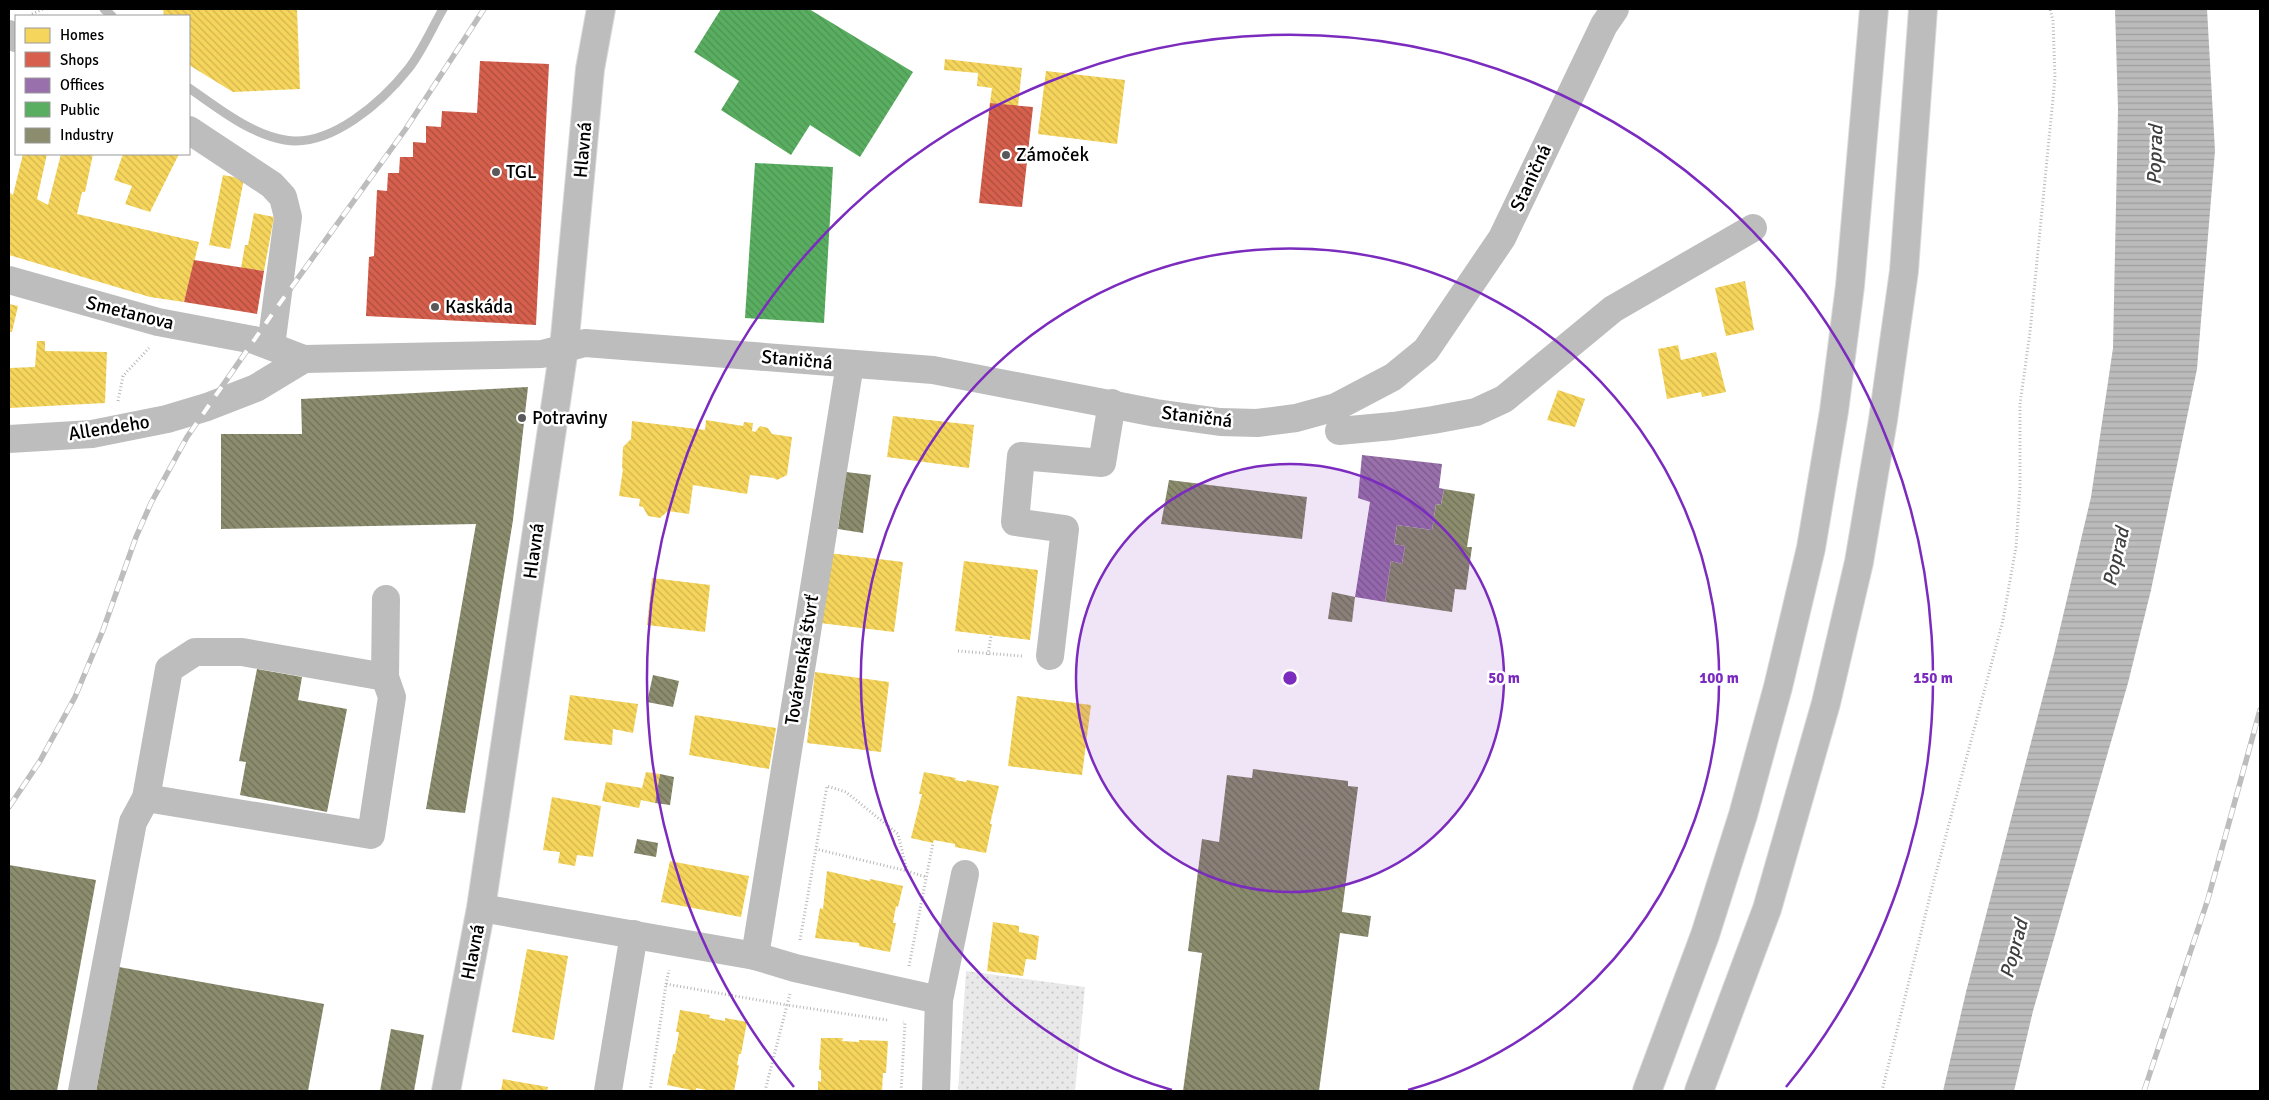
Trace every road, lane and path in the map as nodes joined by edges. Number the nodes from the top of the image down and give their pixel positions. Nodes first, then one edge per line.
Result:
1 (43, 9) edge
2 (600, 9) edge
3 (1615, 9) edge
4 (1874, 9) edge
5 (1923, 9) edge
6 (2050, 9) edge
7 (29, 15) edge
8 (190, 131) edge
9 (1753, 228) dead end
10 (9, 280) edge
11 (153, 343) dead end
12 (262, 343) junction
13 (553, 351) junction
14 (304, 359) junction
15 (850, 364) junction
16 (1112, 404) junction
17 (117, 408) dead end
18 (1338, 419) junction
19 (9, 440) edge
20 (386, 599) dead end
21 (991, 636) dead end
22 (958, 652) dead end
23 (988, 655) junction
24 (1050, 656) joint
25 (385, 677) junction
26 (146, 798) junction
27 (933, 843) dead end
28 (816, 849) junction
29 (907, 871) junction
30 (965, 874) dead end
31 (926, 877) junction
32 (482, 908) junction
33 (634, 934) junction
34 (799, 944) dead end
35 (755, 956) junction
36 (907, 974) dead end
37 (791, 988) dead end
38 (939, 1000) junction
39 (787, 1005) junction
40 (82, 1091) edge
41 (446, 1091) edge
42 (608, 1091) edge
43 (650, 1091) edge
44 (765, 1091) edge
45 (901, 1091) edge
46 (936, 1091) edge
47 (1648, 1091) edge
48 (1699, 1091) edge
49 (1882, 1091) edge

1 - 7 path
2 - 13 street, Hlavná
3 - 18 street, Staničná
4 - 47 street
5 - 48 street
6 - 49 path
8 - 12 street
9 - 18 street
10 - 12 street, Smetanova
11 - 17 path
12 - 14 street, Smetanova
13 - 14 street, Staničná
13 - 15 street, Staničná
13 - 32 street, Hlavná
14 - 19 street, Allendeho
15 - 16 street, Staničná
15 - 35 street, Továrenská štvrť
16 - 18 street, Staničná
16 - 24 street
20 - 25 street
21 - 23 path
22 - 23 path
23 - 24 path
25 - 26 street
25 - 26 street
26 - 40 street
27 - 31 path
28 - 29 path
28 - 29 path
28 - 34 path
29 - 31 path
30 - 38 street
31 - 36 path
32 - 33 street
32 - 41 street, Hlavná
33 - 35 street
33 - 42 street
35 - 38 street
37 - 39 path
38 - 46 street
39 - 43 path
39 - 44 path
39 - 45 path

